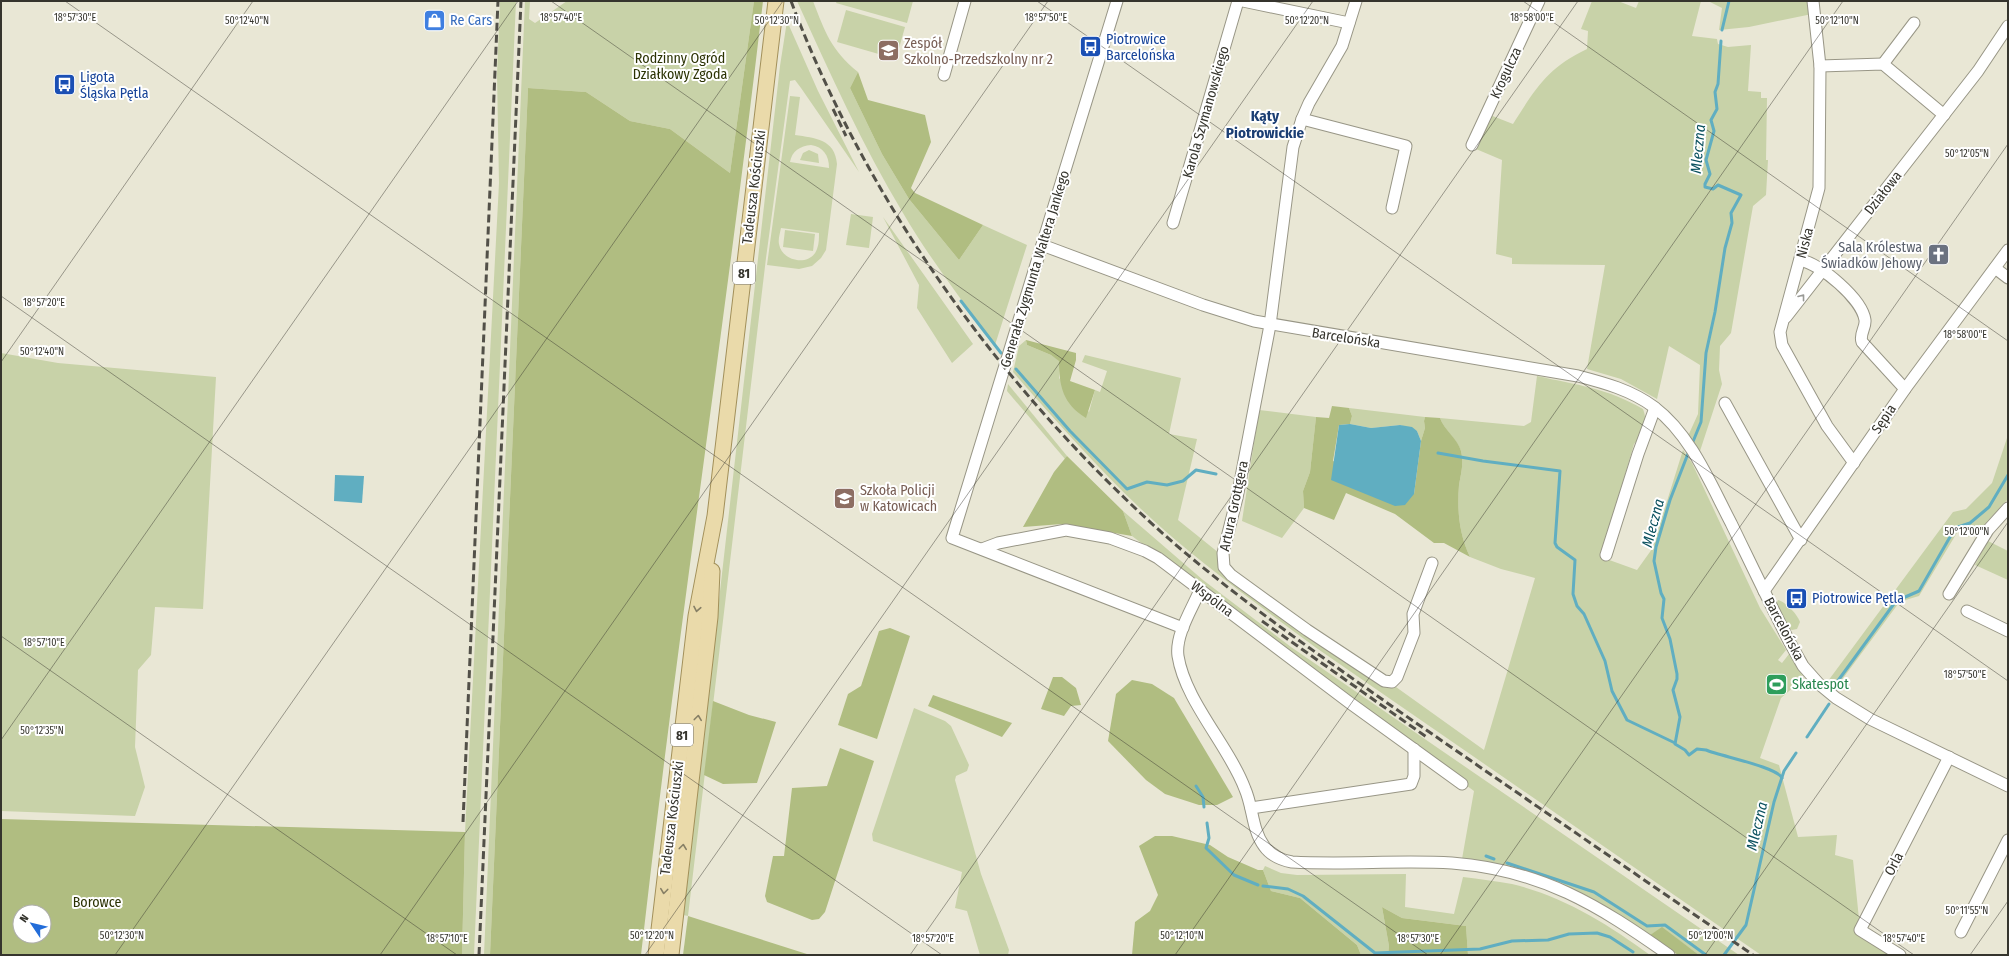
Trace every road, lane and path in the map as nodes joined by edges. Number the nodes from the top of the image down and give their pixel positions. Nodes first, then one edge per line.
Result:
1 (776, 1) edge
2 (965, 1) edge
3 (1117, 1) edge
4 (1238, 1) edge
5 (1243, 1) edge
6 (1356, 1) edge
7 (1539, 1) edge
8 (1813, 1) edge
9 (1349, 23) junction
10 (1914, 23) dead end
11 (2008, 26) edge
12 (1883, 64) junction
13 (1820, 66) junction
14 (944, 75) dead end
15 (1944, 114) junction
16 (1302, 119) junction
17 (1472, 145) dead end
18 (1392, 208) dead end
19 (1173, 223) dead end
20 (1042, 245) junction
21 (2008, 250) edge
22 (1800, 260) junction
23 (1995, 268) junction
24 (1822, 271) junction
25 (2008, 278) edge
26 (1782, 322) junction
27 (1270, 325) junction
28 (1905, 389) junction
29 (1725, 403) dead end
30 (1655, 408) junction
31 (1854, 463) junction
32 (2008, 508) edge
33 (715, 516) junction
34 (1801, 540) junction
35 (982, 549) junction
36 (1606, 555) dead end
37 (1432, 563) dead end
38 (1200, 590) junction
39 (1764, 591) junction
40 (1949, 594) dead end
41 (1967, 611) dead end
42 (1183, 628) junction
43 (2008, 631) edge
44 (1414, 749) junction
45 (1948, 757) junction
46 (1462, 784) dead end
47 (2008, 786) edge
48 (1252, 808) junction
49 (2008, 840) edge
50 (1961, 932) dead end
51 (656, 955) edge
52 (671, 955) edge
53 (1669, 955) edge
54 (1900, 955) edge

1 - 33 main road, Tadeusza Kościuszki / 81
2 - 14 street
3 - 20 street, Generała Zygmunta Waltera Jankego
4 - 19 street, Karola Szymanowskiego
5 - 9 street
6 - 9 street, Artura Grottgera
7 - 17 street, Krogulcza
8 - 13 street, Niska
9 - 16 street, Artura Grottgera
10 - 12 street
11 - 15 street, Działowa
12 - 13 street
12 - 15 street
13 - 22 street, Niska
15 - 24 street, Działowa
16 - 18 street
16 - 27 street, Artura Grottgera
20 - 27 street, Barcelońska
20 - 35 street, Generała Zygmunta Waltera Jankego
21 - 23 street, Sępia
22 - 24 street
22 - 26 street, Niska
23 - 25 street
23 - 28 street, Sępia
26 -> 24 street, Działowa
24 - 28 street
26 - 31 street, Niska
27 - 30 street, Barcelońska
27 - 37 street, Artura Grottgera
28 - 31 street, Sępia
29 - 34 street
30 - 36 street
30 - 39 street, Barcelońska
31 - 34 street, Sępia
32 - 40 street
33 -> 51 main road, Tadeusza Kościuszki / 81
52 -> 33 main road, Tadeusza Kościuszki / 81
34 - 39 street, Sępia
35 - 38 street, Wspólna
35 - 42 street
38 - 42 street
38 - 44 street, Wspólna
39 - 45 street, Barcelońska
41 - 43 street
42 - 48 street
44 - 46 street, Wspólna
44 - 48 street
45 - 47 street, Barcelońska
45 - 54 street, Orla
48 - 53 street
49 - 50 street

